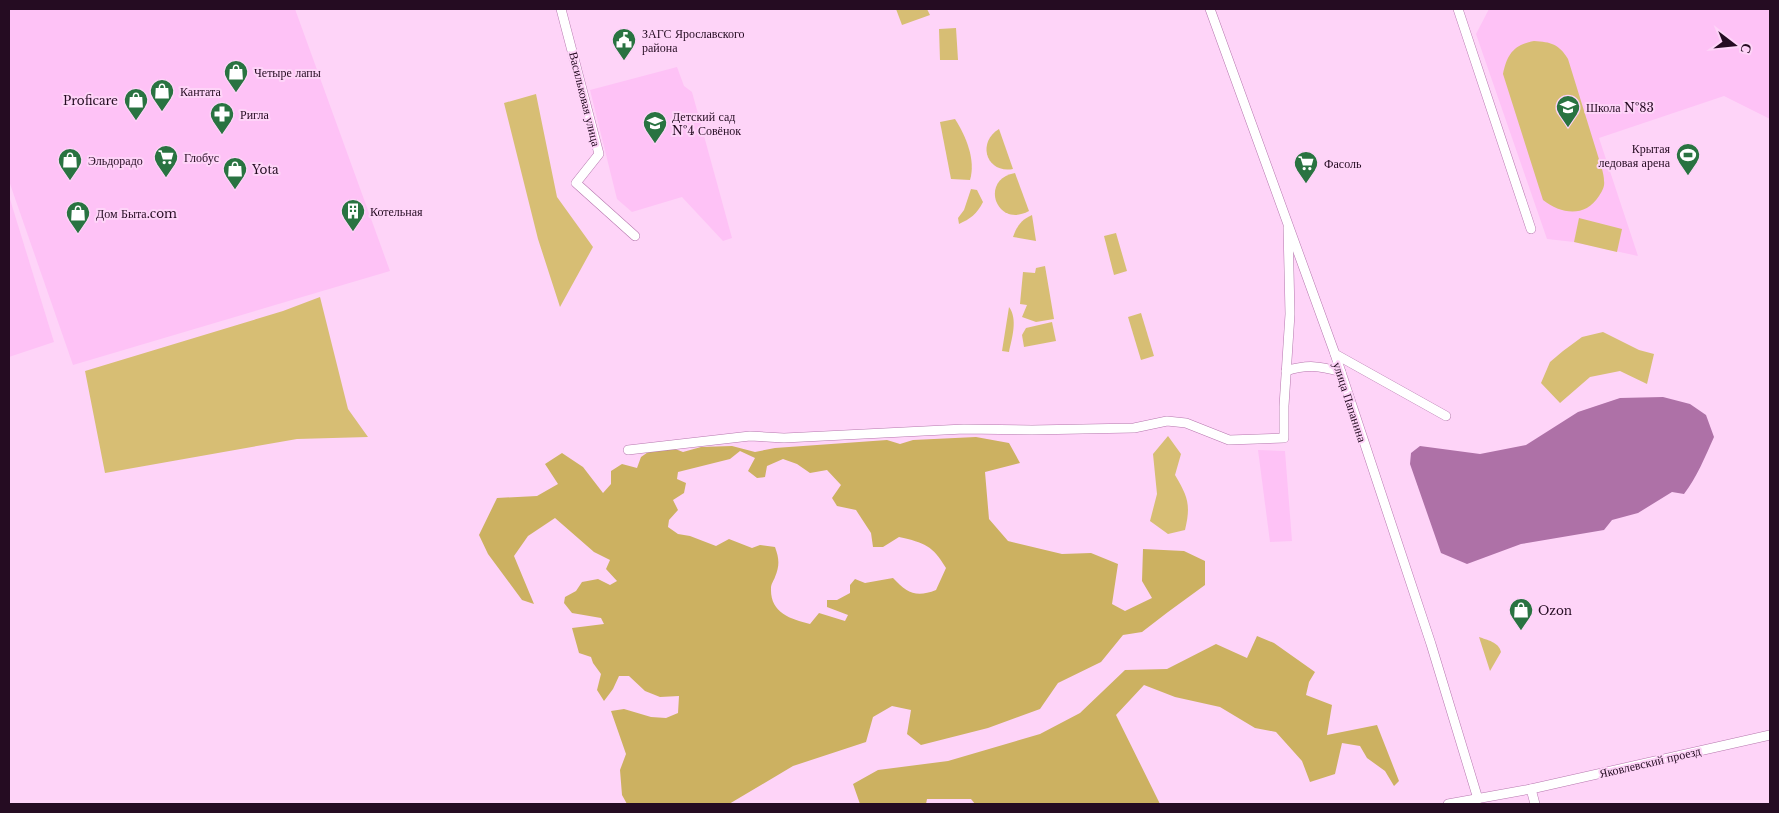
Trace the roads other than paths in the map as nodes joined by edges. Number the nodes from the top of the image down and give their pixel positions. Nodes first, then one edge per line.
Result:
1 (561, 9) edge
2 (1210, 9) edge
3 (1458, 9) edge
4 (1288, 227) junction
5 (1531, 229) dead end
6 (635, 236) dead end
7 (1335, 354) junction
8 (1286, 371) junction
9 (1341, 372) junction
10 (1446, 416) dead end
11 (628, 450) dead end
12 (1770, 735) edge
13 (1531, 789) junction
14 (1478, 799) junction
15 (1448, 804) edge
16 (1534, 804) edge

1 - 6 street, Васильковая улица
2 - 4 street, улица Папанина
3 - 5 street
4 - 7 street, улица Папанина
4 - 8 street
7 - 9 street, улица Папанина
7 - 10 street
8 - 9 street
8 - 11 street
9 - 14 street, улица Папанина
12 - 13 street, Яковлевский проезд
13 - 14 street, Яковлевский проезд
13 - 16 street
14 - 15 street, Яковлевский проезд

